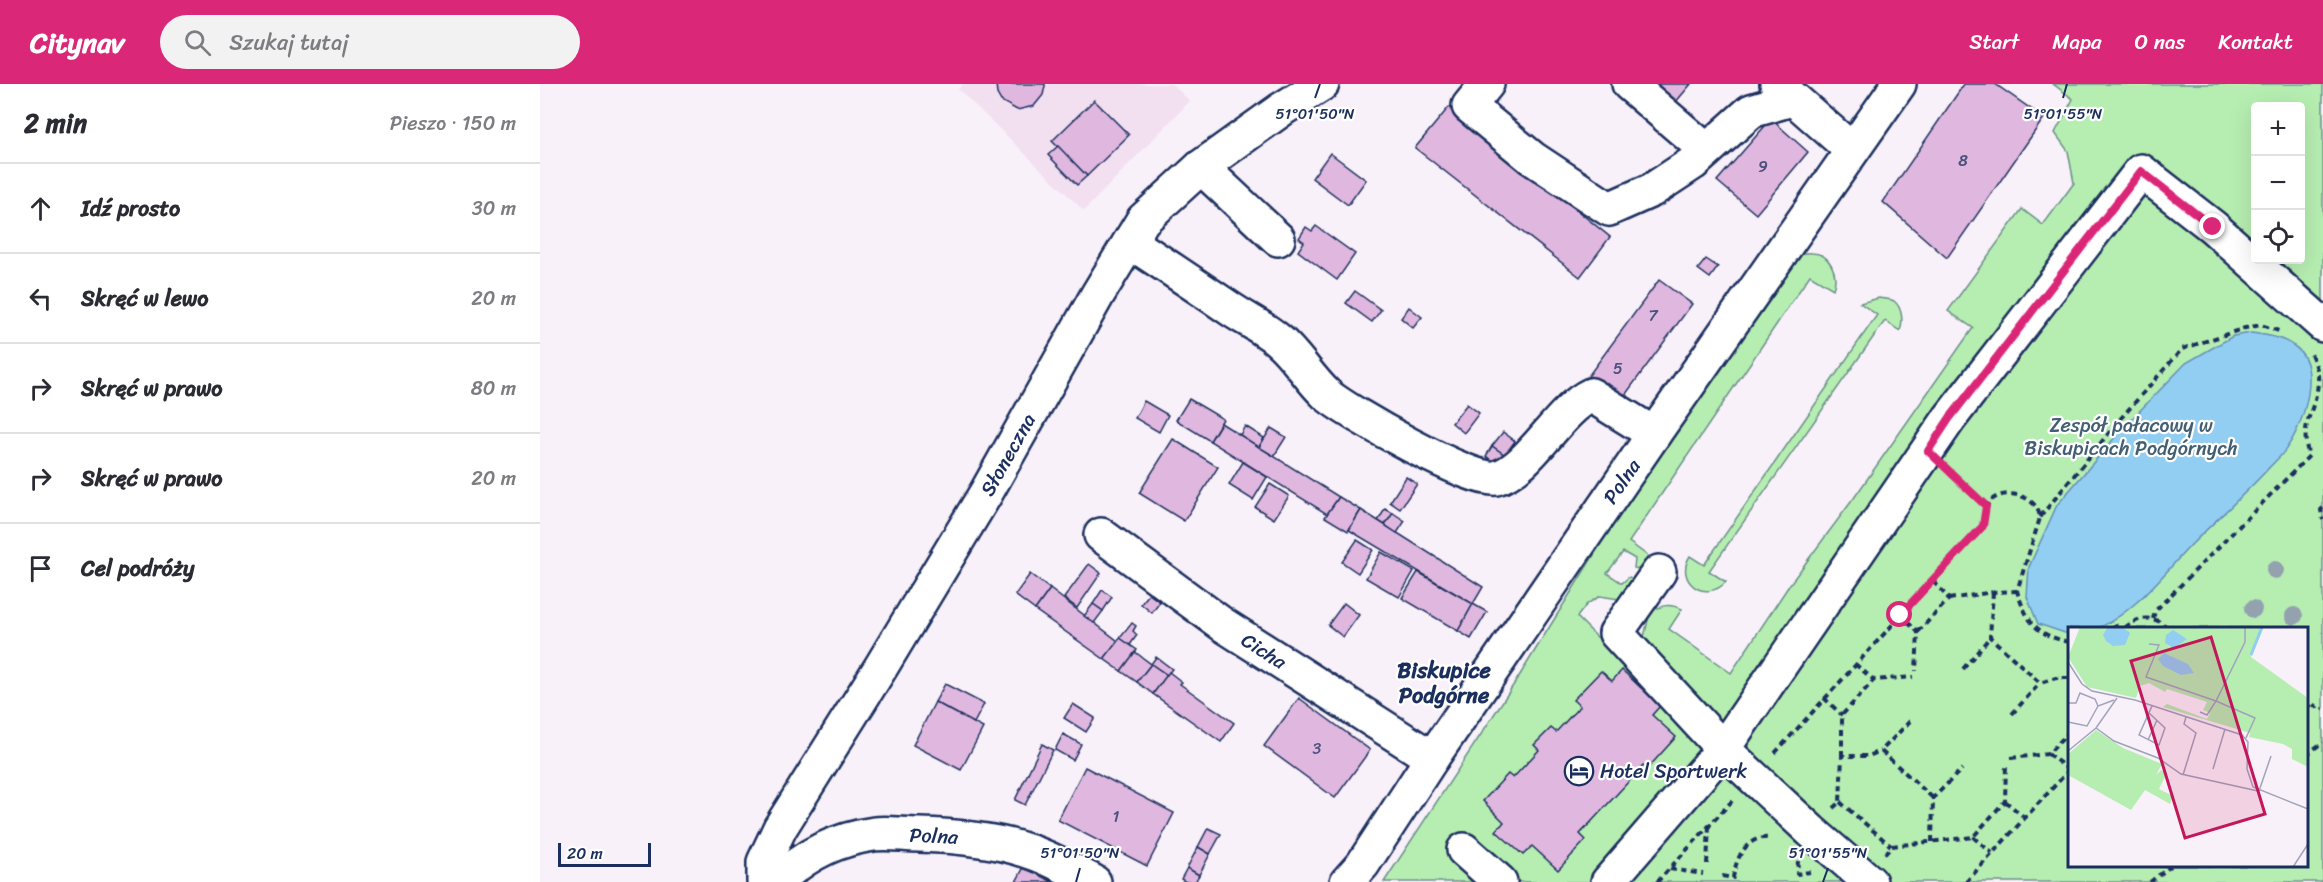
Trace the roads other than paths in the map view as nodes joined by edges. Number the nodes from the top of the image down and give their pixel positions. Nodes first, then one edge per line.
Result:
1 (1322, 84) edge
2 (1487, 84) edge
3 (1629, 84) edge
4 (1899, 84) edge
5 (1785, 91) edge
6 (1706, 150) junction
7 (1852, 150) junction
8 (1201, 167) junction
9 (1278, 239) dead end
10 (1130, 242) junction
11 (2315, 336) edge
12 (1654, 434) junction
13 (1101, 535) dead end
14 (1659, 572) dead end
15 (1723, 749) junction
16 (1432, 758) junction
17 (1464, 850) dead end
18 (1867, 879) edge
19 (764, 882) edge
20 (777, 882) edge
21 (1094, 882) edge
22 (1347, 882) edge
23 (1500, 882) edge
24 (1608, 882) edge

1 - 8 street, Słoneczna
2 - 6 street
3 - 6 street
4 - 7 street, Polna
5 - 6 street
5 - 7 street
7 - 12 street, Polna
8 - 9 street
8 - 10 street, Słoneczna
10 - 12 street
10 - 19 street, Słoneczna
11 - 15 street
12 - 16 street, Polna
13 - 16 street, Cicha
14 - 15 street
15 - 18 street
15 - 24 street
16 - 22 street, Polna
17 - 23 street
20 - 21 street, Polna

